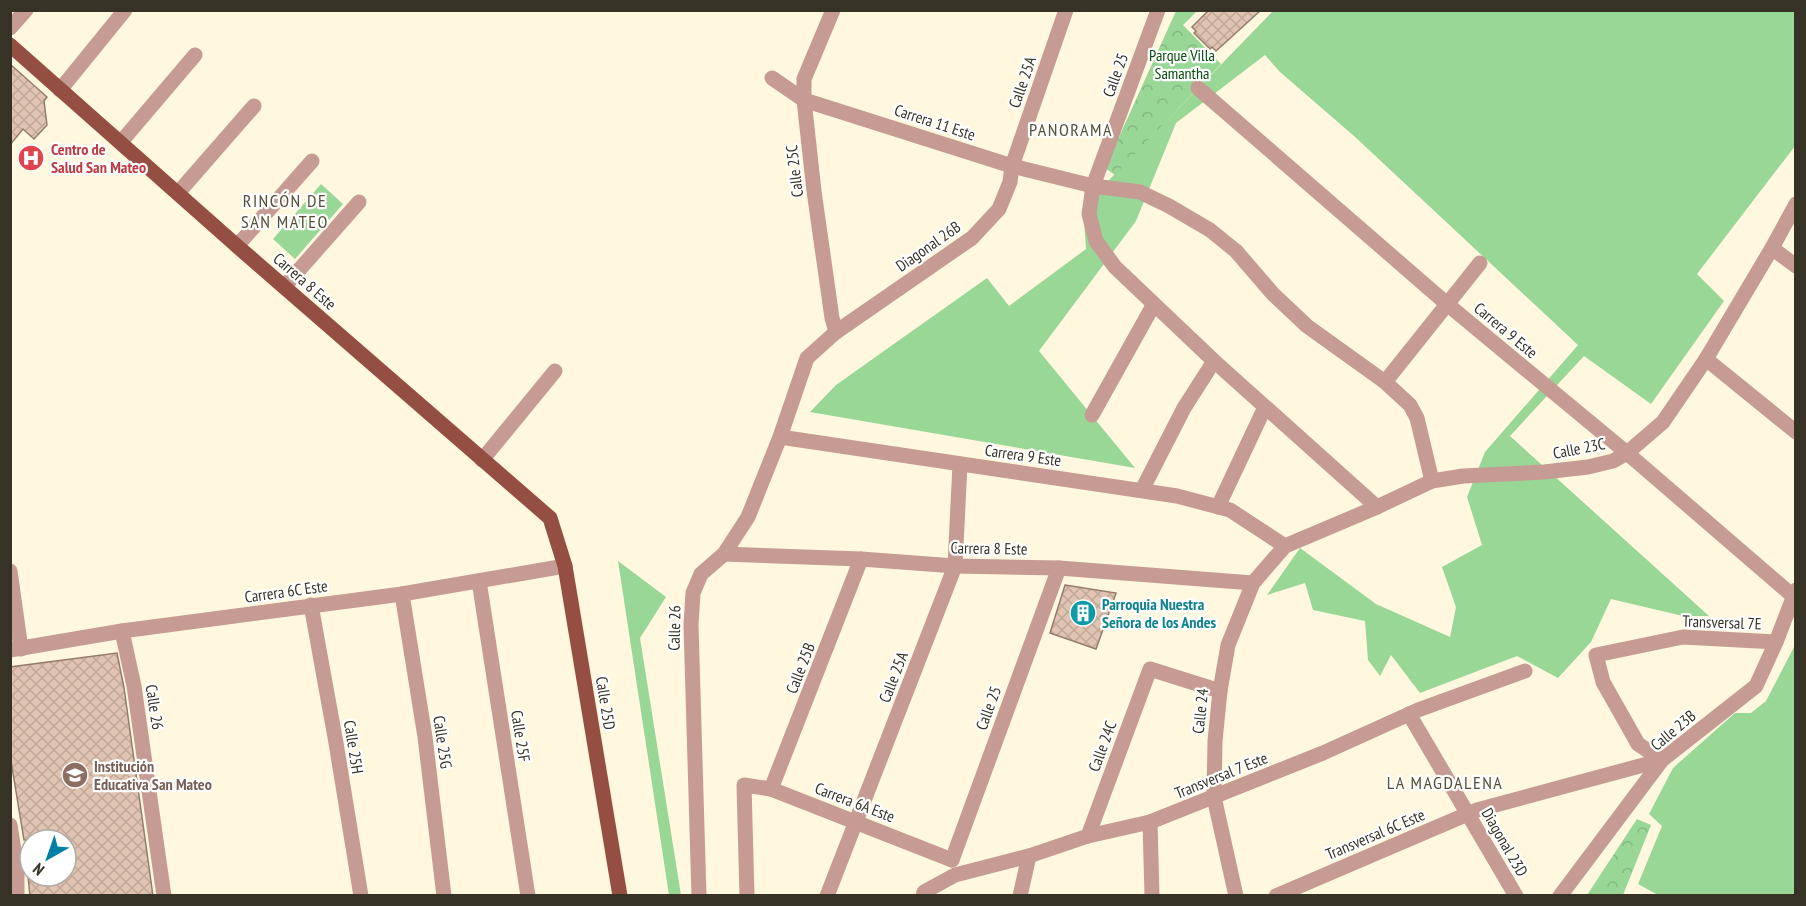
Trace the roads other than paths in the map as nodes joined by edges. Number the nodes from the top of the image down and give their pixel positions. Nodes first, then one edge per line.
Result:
1 (26, 10) edge
2 (125, 10) edge
3 (833, 10) edge
4 (1066, 10) edge
5 (1158, 10) edge
6 (10, 28) edge
7 (10, 45) edge
8 (195, 55) dead end
9 (772, 78) dead end
10 (1198, 88) dead end
11 (60, 90) junction
12 (804, 100) junction
13 (254, 106) dead end
14 (122, 142) junction
15 (312, 161) dead end
16 (1012, 166) junction
17 (1093, 186) junction
18 (178, 193) junction
19 (358, 202) dead end
20 (1796, 204) edge
21 (237, 246) junction
22 (1772, 248) junction
23 (1480, 262) dead end
24 (1796, 266) edge
25 (284, 287) junction
26 (1154, 304) junction
27 (1447, 304) junction
28 (836, 332) junction
29 (1706, 360) junction
30 (1214, 361) junction
31 (555, 371) dead end
32 (1385, 382) junction
33 (1265, 407) junction
34 (1092, 415) dead end
35 (1796, 432) edge
36 (780, 437) junction
37 (1627, 453) junction
38 (482, 460) junction
39 (960, 464) junction
40 (1432, 481) junction
41 (1142, 490) junction
42 (1218, 507) junction
43 (1377, 507) junction
44 (550, 518) joint
45 (1285, 546) junction
46 (724, 554) junction
47 (861, 559) junction
48 (566, 566) junction
49 (955, 566) junction
50 (1059, 568) junction
51 (10, 571) edge
52 (478, 581) junction
53 (1253, 583) junction
54 (1794, 593) edge
55 (402, 594) junction
56 (311, 605) junction
57 (122, 632) junction
58 (1776, 642) junction
59 (16, 650) edge
60 (1525, 671) dead end
61 (1220, 691) junction
62 (1409, 714) junction
63 (1662, 760) junction
64 (771, 789) junction
65 (1214, 797) junction
66 (1468, 814) junction
67 (857, 822) junction
68 (1150, 822) junction
69 (10, 825) edge
70 (1088, 836) junction
71 (1029, 856) junction
72 (953, 868) junction
73 (923, 894) edge
74 (17, 896) edge
75 (164, 896) edge
76 (361, 896) edge
77 (444, 896) edge
78 (528, 896) edge
79 (620, 896) edge
80 (699, 896) edge
81 (747, 896) edge
82 (827, 896) edge
83 (1020, 896) edge
84 (1152, 896) edge
85 (1236, 896) edge
86 (1276, 896) edge
87 (1516, 896) edge
88 (1560, 896) edge

1 - 6 street
2 - 11 street
3 - 12 street, Calle 25C
4 - 16 street, Calle 25A
5 - 17 street, Calle 25
7 - 11 main road, Carrera 8 Este
8 - 14 street
9 - 12 street, Carrera 11 Este
10 - 27 street, Carrera 9 Este
11 - 14 main road, Carrera 8 Este
12 - 16 street, Carrera 11 Este
12 - 28 street, Calle 25C
13 - 18 street
14 - 18 main road, Carrera 8 Este
15 - 21 street
16 - 17 street, Carrera 11 Este
16 - 28 street, Diagonal 26B
17 - 26 street, Calle 25
17 - 32 street, Carrera 11 Este
18 - 21 main road, Carrera 8 Este
19 - 25 street
20 - 22 street, Calle 23C
21 - 25 main road, Carrera 8 Este
22 - 24 street
22 - 29 street, Calle 23C
23 - 27 street
25 - 38 main road, Carrera 8 Este
26 - 30 street, Calle 25
26 - 34 street
27 - 32 street
27 - 37 street, Carrera 9 Este
28 - 36 street, Calle 26
29 - 35 street
29 - 37 street, Calle 23C
30 - 33 street, Calle 25
30 - 41 street
31 - 38 street
32 - 40 street, Carrera 11 Este
33 - 42 street
33 - 43 street, Calle 25
36 - 39 street, Carrera 9 Este
36 - 46 street, Calle 26
37 - 40 street, Calle 23C
37 - 54 street, Carrera 9 Este
38 - 44 main road, Carrera 8 Este
39 - 41 street, Carrera 9 Este
39 - 49 street, Calle 25A
40 - 43 street, Calle 23C
41 - 42 street, Carrera 9 Este
42 - 45 street, Carrera 9 Este
43 - 45 street, Calle 23C
44 - 48 main road, Calle 25D
45 - 53 street, Calle 24
46 - 47 street, Carrera 8 Este
46 - 80 street, Calle 26
47 - 49 street, Carrera 8 Este
47 - 64 street, Calle 25B
48 - 52 street, Carrera 6C Este
48 - 79 main road, Calle 25D
49 - 50 street, Carrera 8 Este
49 - 67 street, Calle 25A
50 - 53 street, Carrera 8 Este
50 - 72 street, Calle 25
51 - 59 street
52 - 55 street, Carrera 6C Este
52 - 78 street, Calle 25F
53 - 61 street, Calle 24
54 - 58 street, Calle 23B
55 - 56 street, Carrera 6C Este
55 - 77 street, Calle 25G
56 - 57 street, Carrera 6C Este
56 - 76 street, Calle 25H
57 - 59 street, Carrera 6C Este
57 - 75 street, Calle 26
58 - 63 street, Calle 23B
58 - 63 street, Transversal 7E
60 - 62 street, Transversal 7 Este
61 - 65 street, Calle 24
61 - 70 street, Calle 24C
62 - 65 street, Transversal 7 Este
62 - 66 street, Diagonal 23D
63 - 66 street, Transversal 6C Este
63 - 88 street, Calle 23B
64 - 67 street, Carrera 6A Este
64 - 81 street, Carrera 6A Este
65 - 68 street, Transversal 7 Este
65 - 85 street, Calle 24
66 - 86 street, Transversal 6C Este
66 - 87 street, Diagonal 23D
67 - 72 street, Carrera 6A Este
67 - 82 street, Calle 25A
68 - 70 street, Transversal 7 Este
68 - 84 street
69 - 74 street
70 - 71 street, Transversal 7 Este
71 - 72 street, Transversal 7 Este
71 - 83 street
72 - 73 street, Transversal 7 Este

